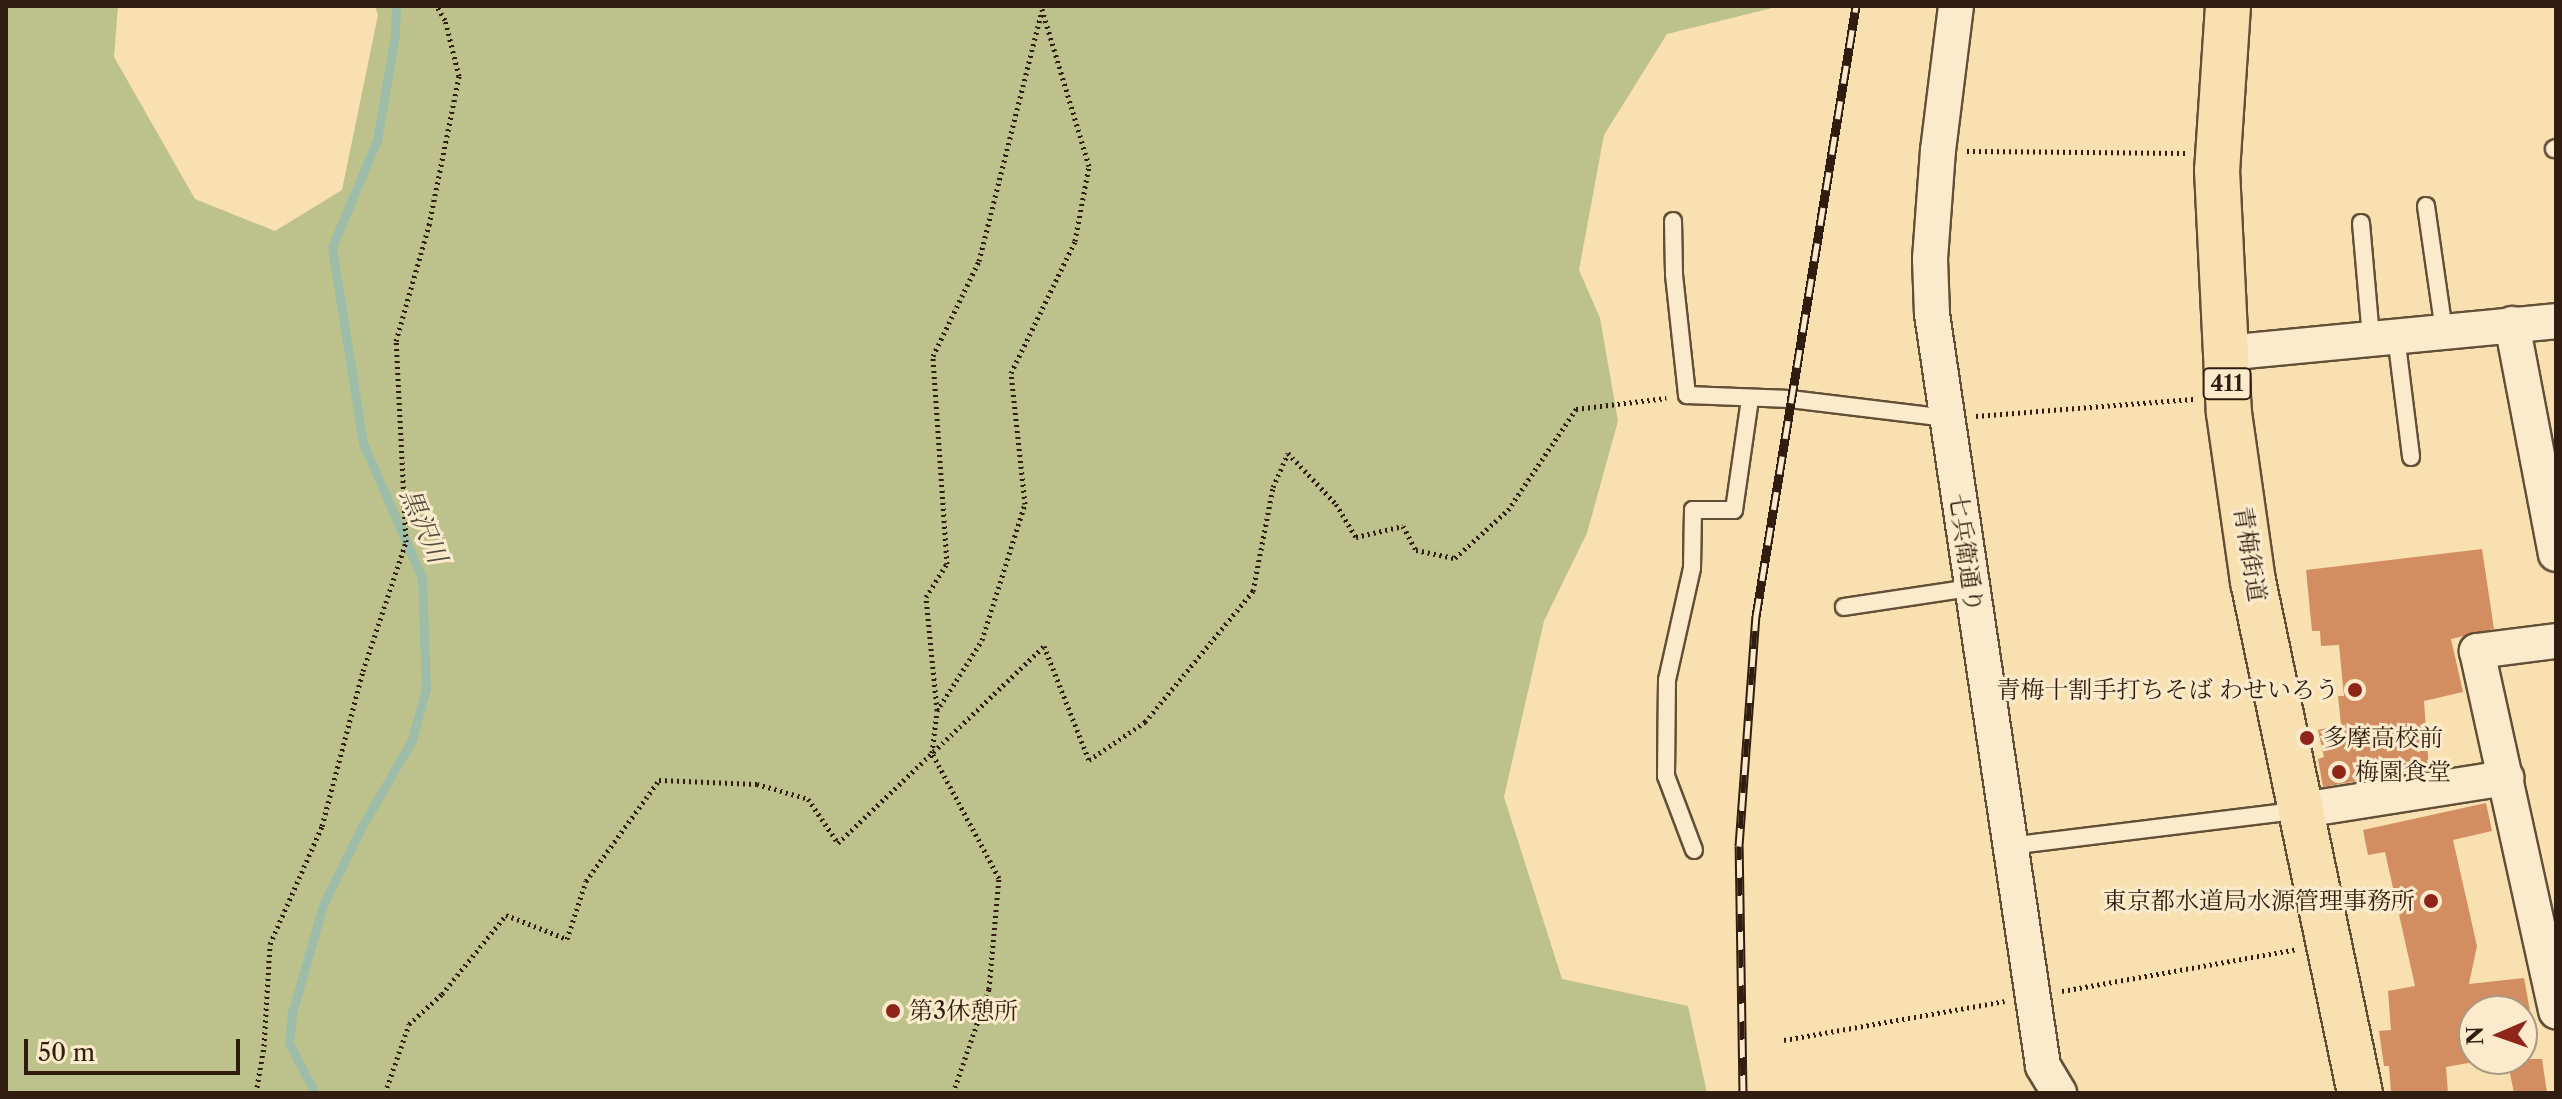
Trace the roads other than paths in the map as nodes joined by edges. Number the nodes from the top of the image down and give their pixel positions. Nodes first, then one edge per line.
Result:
1 (1956, 6) edge
2 (2228, 6) edge
3 (2426, 206) dead end
4 (1673, 221) dead end
5 (2361, 223) dead end
6 (2556, 321) edge
7 (2512, 324) junction
8 (2444, 331) junction
9 (2383, 337) junction
10 (2225, 353) junction
11 (1750, 399) junction
12 (1947, 418) junction
13 (2411, 457) dead end
14 (2556, 554) edge
15 (1970, 588) junction
16 (1844, 607) dead end
17 (2556, 641) edge
18 (2506, 778) junction
19 (2303, 810) junction
20 (2009, 846) junction
21 (1694, 850) dead end
22 (2556, 1011) edge
23 (2059, 1093) edge
24 (2360, 1093) edge

1 - 12 street, 七兵衛通り
2 - 10 highway, 青梅街道 / 411
3 - 8 lane
4 - 11 lane
5 - 9 lane
6 - 7 street
7 - 8 street
7 - 14 street
8 - 9 street
9 - 10 street
9 - 13 lane
10 - 19 highway, 青梅街道 / 411
11 - 12 lane
11 - 21 lane
12 - 15 street, 七兵衛通り
15 - 16 lane
15 - 20 street, 七兵衛通り
17 - 18 street
18 - 19 street
18 - 22 street
19 - 20 lane
19 - 24 highway, 青梅街道 / 411
20 - 23 street, 七兵衛通り

